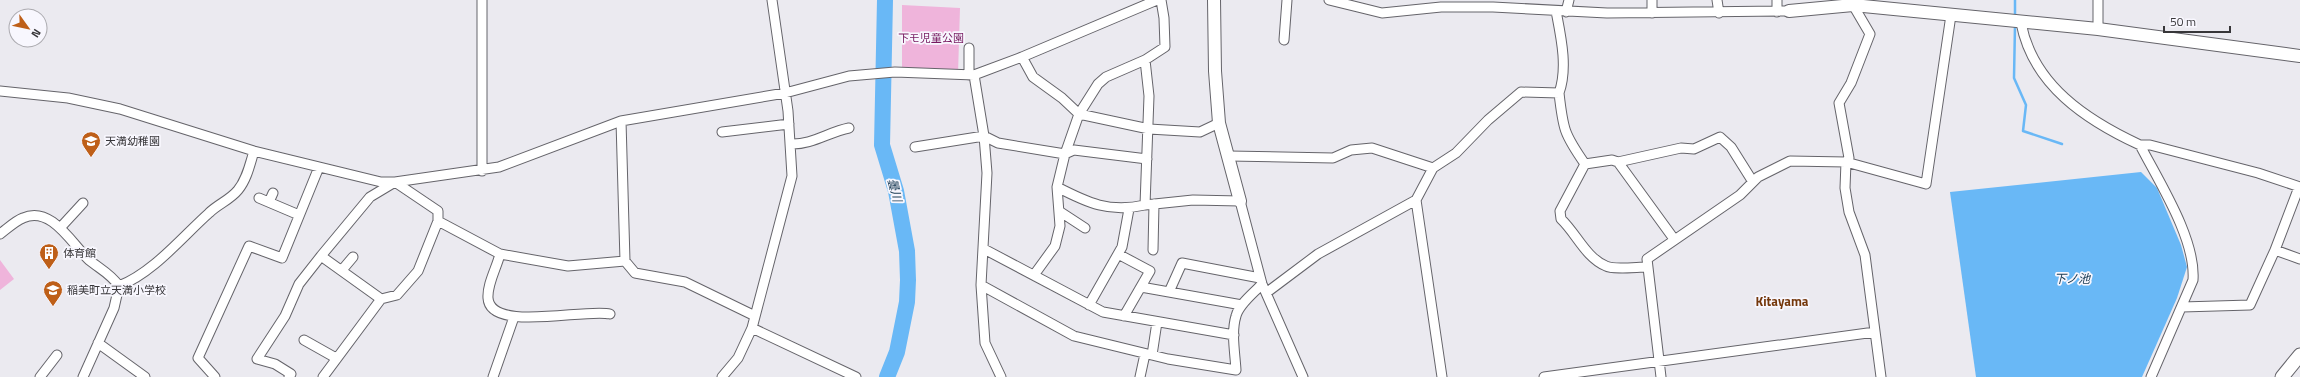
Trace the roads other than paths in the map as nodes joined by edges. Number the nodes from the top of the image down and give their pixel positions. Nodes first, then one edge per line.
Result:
1 (482, 0) edge
2 (772, 0) edge
3 (1158, 0) edge
4 (1161, 0) edge
5 (1214, 0) edge
6 (1287, 0) edge
7 (1329, 0) edge
8 (1569, 0) edge
9 (1652, 0) edge
10 (1717, 0) edge
11 (1776, 0) edge
12 (2098, 0) edge
13 (1853, 5) junction
14 (1556, 11) junction
15 (1789, 11) joint
16 (1566, 12) junction
17 (1777, 12) junction
18 (1652, 13) junction
19 (1719, 13) junction
20 (1951, 15) junction
21 (2015, 23) junction
22 (2098, 29) junction
23 (1284, 40) dead end
24 (969, 48) dead end
25 (2300, 56) edge
26 (1022, 57) junction
27 (1145, 60) junction
28 (972, 75) junction
29 (0, 91) edge
30 (785, 93) junction
31 (1559, 93) junction
32 (1079, 114) junction
33 (621, 121) junction
34 (1219, 122) junction
35 (789, 124) junction
36 (849, 128) dead end
37 (1149, 130) junction
38 (722, 132) dead end
39 (984, 136) junction
40 (791, 144) junction
41 (2140, 145) junction
42 (915, 147) dead end
43 (254, 151) junction
44 (1065, 154) junction
45 (1229, 156) junction
46 (1148, 159) junction
47 (1618, 162) junction
48 (1846, 162) junction
49 (1585, 164) junction
50 (319, 167) junction
51 (1433, 168) junction
52 (482, 171) junction
53 (395, 182) junction
54 (1753, 182) junction
55 (1057, 187) junction
56 (2300, 187) edge
57 (273, 193) dead end
58 (259, 198) dead end
59 (1416, 200) junction
60 (1240, 201) junction
61 (269, 202) junction
62 (83, 203) dead end
63 (1150, 204) junction
64 (1129, 209) junction
65 (1059, 211) junction
66 (299, 215) junction
67 (438, 221) junction
68 (60, 228) junction
69 (1085, 228) dead end
70 (0, 234) edge
71 (1674, 239) junction
72 (984, 248) junction
73 (1153, 250) dead end
74 (2275, 250) junction
75 (500, 254) junction
76 (1118, 254) junction
77 (321, 256) junction
78 (353, 257) dead end
79 (2300, 260) edge
80 (624, 261) junction
81 (1647, 267) junction
82 (342, 270) junction
83 (1034, 276) junction
84 (1261, 281) junction
85 (981, 285) junction
86 (119, 286) junction
87 (1141, 287) junction
88 (1169, 292) junction
89 (1266, 293) junction
90 (381, 299) junction
91 (1089, 305) junction
92 (1242, 305) junction
93 (2182, 306) junction
94 (610, 314) dead end
95 (755, 316) junction
96 (1124, 316) junction
97 (514, 317) junction
98 (1157, 322) junction
99 (752, 328) junction
100 (1875, 332) junction
101 (1234, 335) junction
102 (304, 340) dead end
103 (98, 343) junction
104 (57, 355) dead end
105 (1149, 355) junction
106 (2300, 355) edge
107 (336, 358) junction
108 (1659, 362) junction
109 (291, 376) edge
110 (40, 377) edge
111 (83, 377) edge
112 (145, 377) edge
113 (215, 377) edge
114 (323, 377) edge
115 (493, 377) edge
116 (722, 377) edge
117 (856, 377) edge
118 (1001, 377) edge
119 (1140, 377) edge
120 (1303, 377) edge
121 (1442, 377) edge
122 (1544, 377) edge
123 (1661, 377) edge
124 (1881, 377) edge
125 (2151, 377) edge
126 (2282, 377) edge

1 - 52 street
2 - 30 street
3 - 26 street
4 - 27 street
5 - 34 street
6 - 23 street
7 - 14 street
8 - 16 street
9 - 18 street
10 - 19 street
11 - 17 street
12 - 22 street
13 - 15 street
13 - 20 street
13 - 48 street
14 - 16 street
14 - 31 street
15 - 17 street
16 - 18 street
17 - 19 street
18 - 19 street
20 - 21 street
20 - 48 street
21 - 22 street
21 - 41 street
22 - 25 street
24 - 28 street
26 - 28 street
26 - 32 street
27 - 32 street
27 - 37 street
28 - 30 street
28 - 39 street
29 - 43 street
30 - 33 street
30 - 35 street
31 - 49 street
31 - 51 street
32 - 37 street
32 - 44 street
33 - 52 street
33 - 80 street
34 - 37 street
34 - 45 street
35 - 38 street
35 - 40 street
36 - 40 street
37 - 46 street
39 - 42 street
39 - 44 street
39 - 72 street
40 - 95 street
41 - 56 street
41 - 93 street
43 - 50 street
43 - 86 street
44 - 46 street
44 - 55 street
45 - 51 street
45 - 60 street
46 - 63 street
47 - 49 street
47 - 54 street
47 - 71 street
48 - 54 street
48 - 100 street
49 - 81 street
50 - 53 street
50 - 66 street
51 - 59 street
52 - 53 street
53 - 67 street
53 - 77 street
54 - 71 street
55 - 64 street
55 - 65 street
56 - 74 street
57 - 61 street
58 - 61 street
59 - 89 street
59 - 121 street
60 - 63 street
60 - 84 street
61 - 66 street
62 - 68 street
63 - 64 street
63 - 73 street
64 - 76 street
65 - 69 street
65 - 83 street
66 - 113 street
67 - 75 street
67 - 90 street
68 - 70 street
68 - 86 street
71 - 81 street
72 - 83 street
72 - 85 street
74 - 79 street
74 - 93 street
75 - 80 street
75 - 97 street
76 - 87 street
76 - 91 street
77 - 82 street
77 - 109 street
78 - 82 street
80 - 95 street
81 - 108 street
82 - 90 street
83 - 91 street
84 - 88 street
84 - 89 street
84 - 92 street
85 - 105 street
85 - 118 street
86 - 103 street
87 - 88 street
87 - 96 street
88 - 92 street
89 - 120 street
90 - 107 street
91 - 96 street
92 - 101 street
93 - 125 street
94 - 97 street
95 - 99 street
96 - 98 street
97 - 115 street
98 - 101 street
98 - 105 street
99 - 116 street
99 - 117 street
100 - 108 street
100 - 124 street
101 - 105 street
102 - 107 street
103 - 111 street
103 - 112 street
104 - 110 street
105 - 119 street
106 - 126 main road
107 - 114 street
108 - 122 street
108 - 123 street

